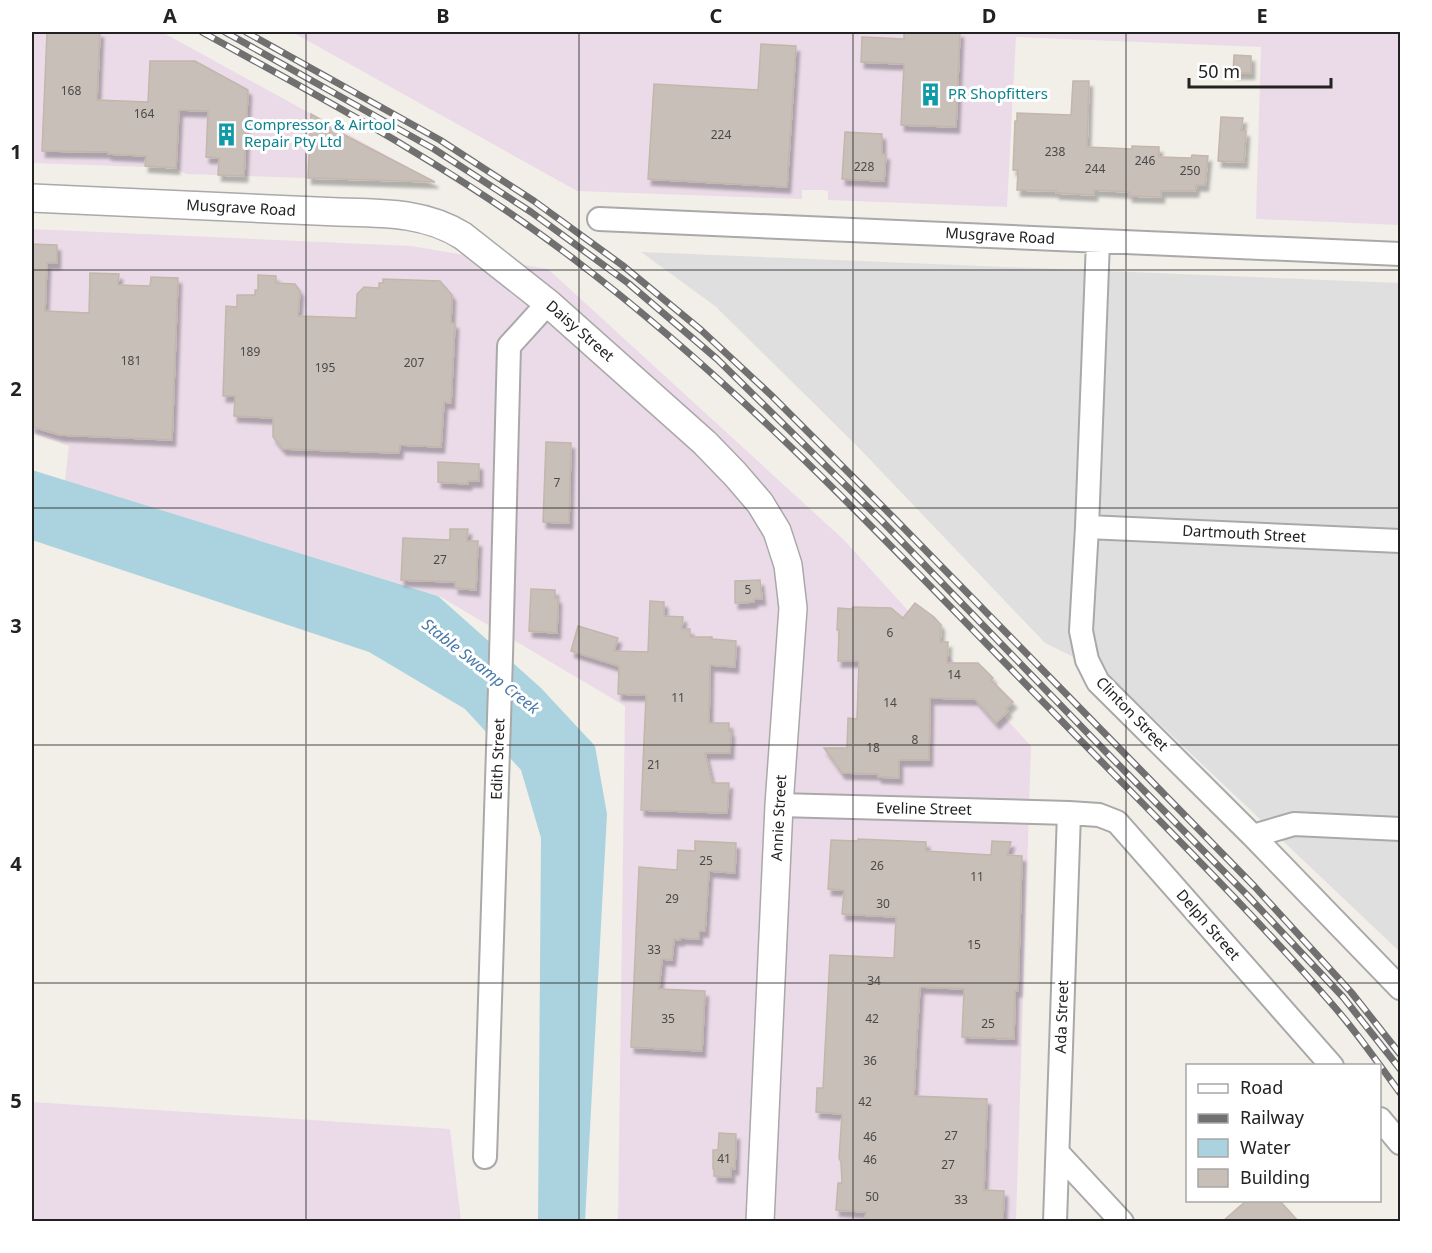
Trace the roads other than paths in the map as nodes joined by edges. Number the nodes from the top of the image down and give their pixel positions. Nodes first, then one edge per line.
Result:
1 (32, 198) edge
2 (599, 219) dead end
3 (448, 227) joint
4 (1098, 241) junction
5 (1401, 254) edge
6 (548, 303) junction
7 (705, 443) joint
8 (1087, 527) junction
9 (1401, 541) edge
10 (779, 805) junction
11 (1069, 813) junction
12 (1401, 829) edge
13 (1253, 836) junction
14 (1401, 988) edge
15 (1331, 1064) edge
16 (1381, 1120) edge
17 (1401, 1143) edge
18 (1058, 1154) junction
19 (485, 1157) dead end
20 (760, 1221) edge
21 (1055, 1221) edge
22 (1122, 1221) edge

1 - 3 street, Musgrave Road
2 - 4 street, Musgrave Road
3 - 6 street, Daisy Street
4 - 5 street, Musgrave Road
4 - 8 street, Clinton Street
6 - 7 street, Daisy Street
6 - 19 street, Edith Street
7 - 10 street, Annie Street
8 - 9 street, Dartmouth Street
8 - 13 street, Clinton Street
10 - 11 street, Eveline Street
10 - 20 street, Annie Street
11 - 15 street, Delph Street
11 - 18 street, Ada Street
12 - 13 street
13 - 14 street, Clinton Street
16 - 17 street
18 - 21 street, Ada Street
18 - 22 street

